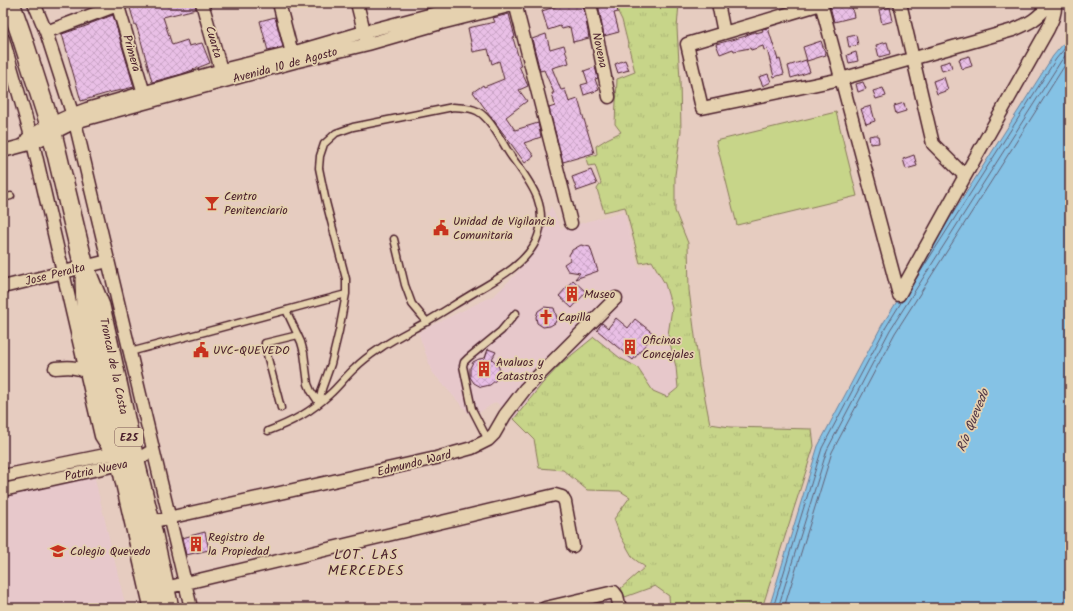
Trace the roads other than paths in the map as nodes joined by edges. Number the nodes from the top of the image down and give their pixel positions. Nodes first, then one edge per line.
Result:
1 (10, 3) edge
2 (34, 3) edge
3 (119, 3) edge
4 (202, 3) edge
5 (278, 3) edge
6 (357, 3) edge
7 (475, 3) edge
8 (516, 3) edge
9 (590, 3) edge
10 (718, 3) edge
11 (821, 3) edge
12 (900, 3) edge
13 (1056, 4) edge
14 (438, 13) edge
15 (46, 32) junction
16 (724, 33) junction
17 (366, 38) junction
18 (3, 39) edge
19 (293, 57) junction
20 (913, 59) junction
21 (223, 76) junction
22 (841, 79) junction
23 (609, 97) dead end
24 (145, 98) junction
25 (73, 118) junction
26 (51, 129) junction
27 (32, 140) junction
28 (8, 150) edge
29 (965, 176) junction
30 (11, 196) dead end
31 (3, 198) edge
32 (571, 223) dead end
33 (394, 240) dead end
34 (108, 261) junction
35 (84, 267) junction
36 (62, 273) junction
37 (3, 287) edge
38 (346, 294) junction
39 (616, 298) dead end
40 (286, 310) junction
41 (516, 313) dead end
42 (427, 322) junction
43 (298, 335) junction
44 (82, 351) junction
45 (130, 352) junction
46 (87, 372) junction
47 (319, 403) junction
48 (281, 408) dead end
49 (268, 431) dead end
50 (488, 440) junction
51 (153, 450) junction
52 (127, 457) junction
53 (3, 476) edge
54 (3, 490) edge
55 (169, 518) junction
56 (150, 522) junction
57 (573, 546) dead end
58 (185, 583) junction
59 (165, 588) junction
60 (154, 608) edge
61 (169, 608) edge
62 (191, 608) edge
63 (545, 608) edge
64 (620, 608) edge

1 - 26 highway, Troncal de la Costa / E25
2 - 15 street
3 - 15 street
3 - 24 street, Primera
4 - 21 street, Cuarta
5 - 19 street
6 - 17 street
7 - 14 street, Avenida 10 de Agosto
8 - 14 street, Avenida 10 de Agosto
8 - 32 street
9 - 23 street, Novena
10 - 16 street
11 - 16 street
11 - 22 street
12 - 20 street
13 - 20 street
13 - 29 street
14 - 17 street, Avenida 10 de Agosto
15 - 25 street
16 - 22 street
17 - 19 street, Avenida 10 de Agosto
18 - 27 street
19 - 21 street, Avenida 10 de Agosto
20 - 22 street
20 - 29 street
21 - 24 street, Avenida 10 de Agosto
22 - 29 street
24 - 25 street, Avenida 10 de Agosto
25 - 26 street, Avenida 10 de Agosto
25 - 34 street
26 - 27 street, Avenida 10 de Agosto
26 - 35 highway, Troncal de la Costa / E25
27 - 28 street, Avenida 10 de Agosto
27 - 36 street
30 - 31 lane
33 - 42 lane
34 - 35 street, Jose Peralta
34 - 45 street
35 - 36 street, Jose Peralta
35 - 52 highway, Troncal de la Costa / E25
36 - 37 street, Jose Peralta
36 - 44 street
38 - 40 lane
38 - 42 lane
38 - 47 lane
39 - 50 street, Edmundo Ward
40 - 43 lane
40 - 45 lane
41 - 50 lane
42 - 47 lane
43 - 47 lane
43 - 48 lane
44 - 46 street
44 - 46 street
45 - 51 street
46 - 52 street
47 - 49 lane
50 - 55 street, Edmundo Ward
51 - 52 street, Patria Nueva
51 - 55 street
52 - 53 street, Patria Nueva
52 - 54 street, Patria Nueva
52 - 56 highway, Troncal de la Costa / E25
52 - 60 highway, Troncal de la Costa / E25
55 - 56 street, Edmundo Ward
55 - 58 street
56 - 59 highway, Troncal de la Costa / E25
57 - 58 street
58 - 59 street
58 - 62 street
59 - 61 highway, Troncal de la Costa / E25
63 - 64 street

